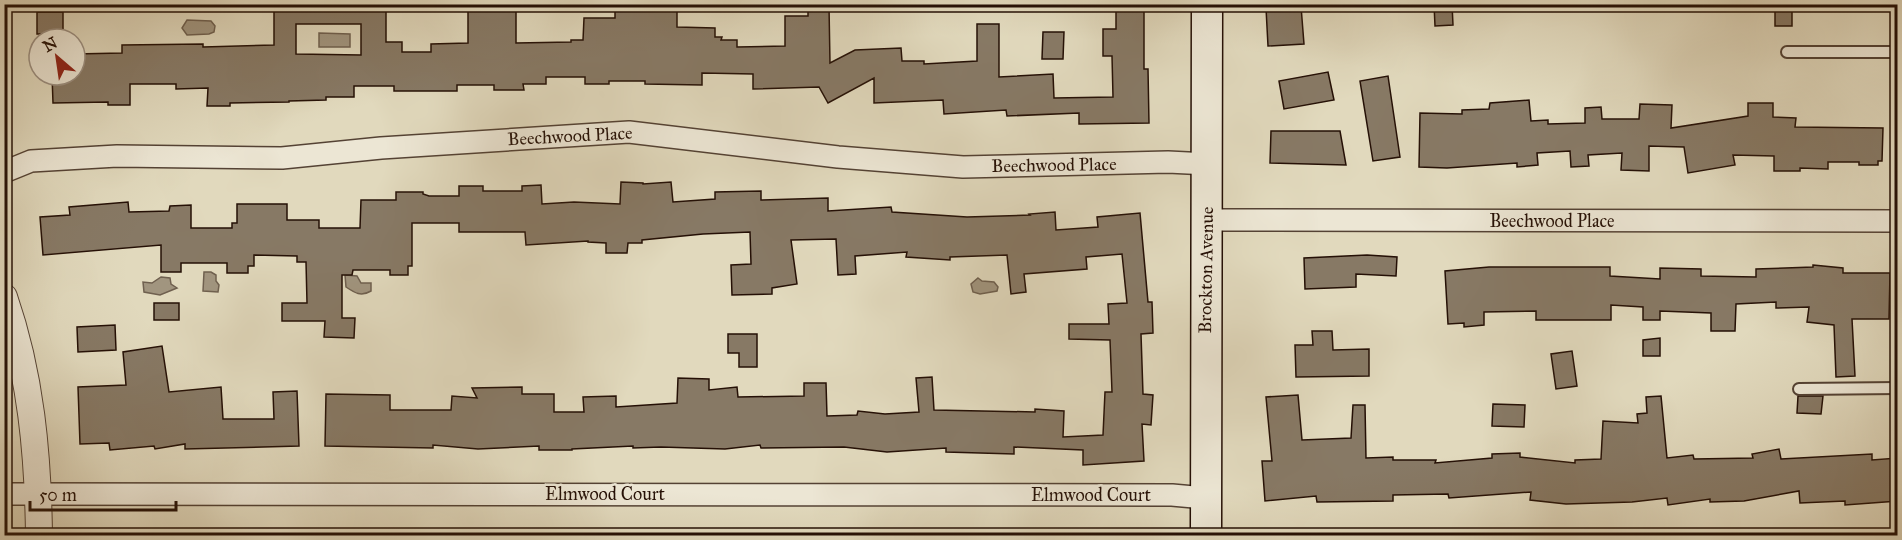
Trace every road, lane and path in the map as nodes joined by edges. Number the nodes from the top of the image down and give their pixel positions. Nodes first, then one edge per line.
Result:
1 (1207, 4) edge
2 (1787, 52) dead end
3 (1898, 52) edge
4 (1208, 164) junction
5 (4, 172) edge
6 (1206, 220) junction
7 (1898, 221) edge
8 (4, 297) edge
9 (1898, 388) edge
10 (1799, 389) dead end
11 (4, 494) edge
12 (39, 494) junction
13 (1205, 498) junction
14 (39, 536) edge
15 (1206, 536) edge

1 - 4 main road, Brockton Avenue
2 - 3 lane
4 - 5 street, Beechwood Place
4 - 6 main road, Brockton Avenue
6 - 7 street, Beechwood Place
6 - 13 main road, Brockton Avenue
8 - 12 street
9 - 10 lane
11 - 12 street, Elmwood Court
12 - 13 street, Elmwood Court
12 - 14 street
13 - 15 main road, Brockton Avenue

